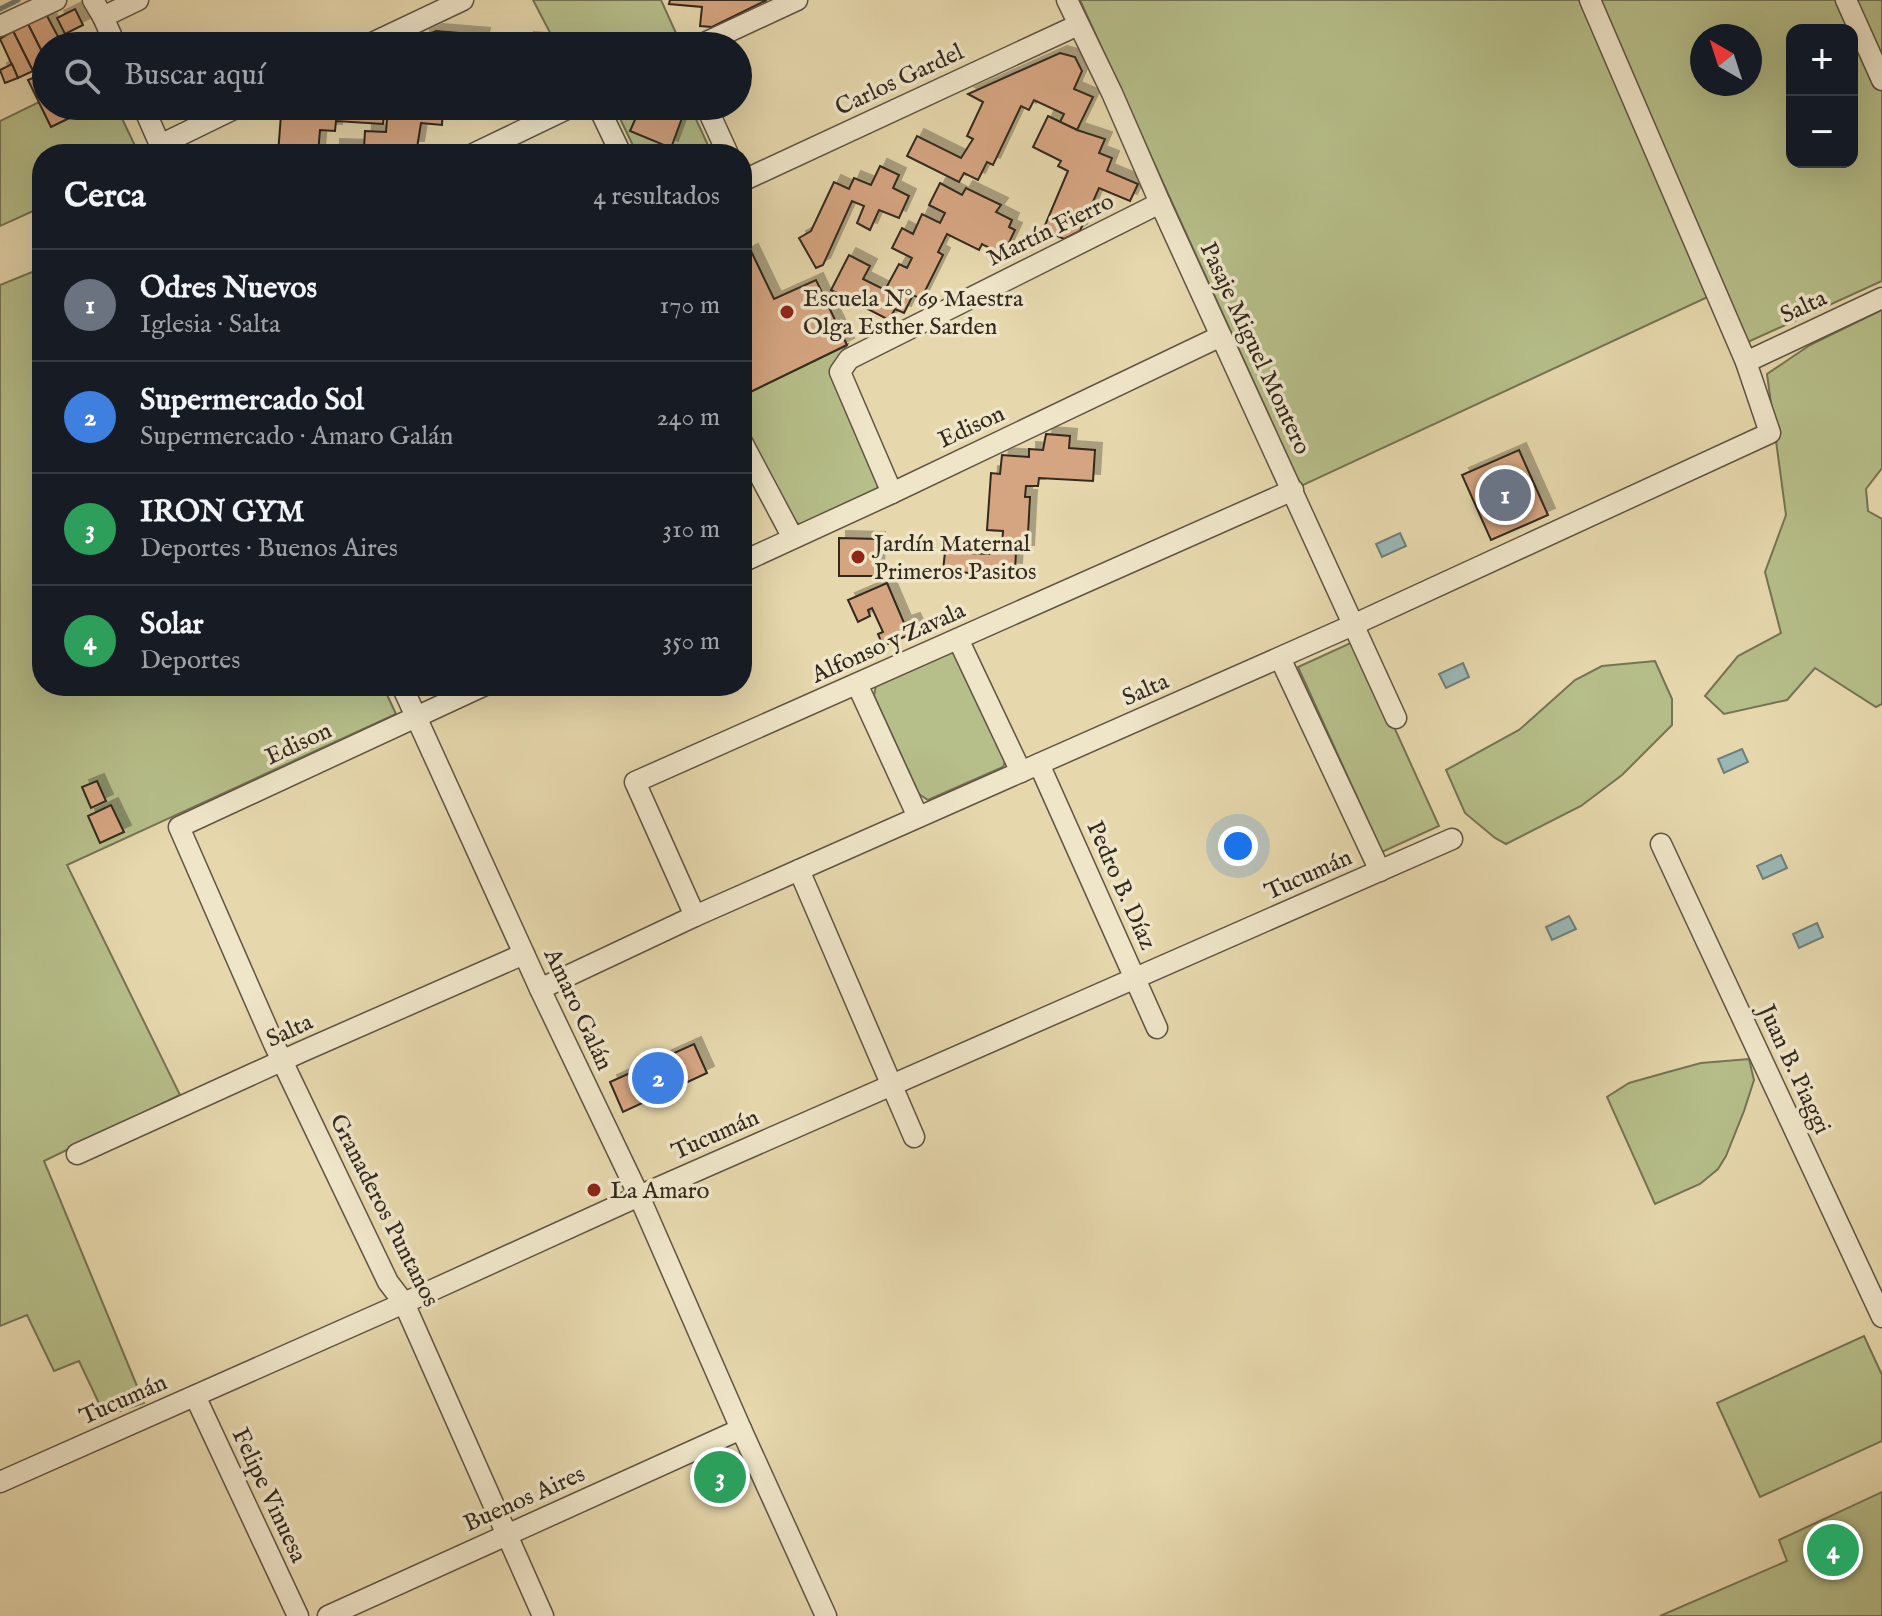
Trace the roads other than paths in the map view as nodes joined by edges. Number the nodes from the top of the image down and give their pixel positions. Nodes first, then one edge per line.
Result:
1 (56, 0) edge
2 (138, 0) edge
3 (463, 0) edge
4 (797, 0) edge
5 (1067, 0) edge
6 (1590, 0) edge
7 (1846, 0) edge
8 (98, 8) edge
9 (1078, 25) junction
10 (0, 26) edge
11 (109, 32) edge
12 (396, 32) edge
13 (728, 32) edge
14 (1882, 80) edge
15 (149, 120) edge
16 (215, 120) edge
17 (544, 120) edge
18 (605, 120) edge
19 (712, 120) edge
20 (160, 144) edge
21 (171, 144) edge
22 (494, 144) edge
23 (616, 144) edge
24 (723, 144) edge
25 (752, 176) edge
26 (1160, 203) junction
27 (1882, 298) edge
28 (1221, 336) junction
29 (1746, 362) junction
30 (752, 461) edge
31 (1293, 490) junction
32 (892, 493) junction
33 (793, 538) junction
34 (752, 557) edge
35 (1353, 625) junction
36 (958, 639) junction
37 (1280, 658) junction
38 (857, 684) junction
39 (406, 696) edge
40 (462, 696) edge
41 (416, 718) junction
42 (1396, 718) dead end
43 (1030, 768) junction
44 (918, 817) junction
45 (179, 827) joint
46 (1452, 839) dead end
47 (1661, 844) dead end
48 (799, 870) junction
49 (1380, 871) junction
50 (695, 916) junction
51 (524, 954) junction
52 (1135, 978) junction
53 (540, 989) junction
54 (1157, 1028) dead end
55 (283, 1062) junction
56 (891, 1085) junction
57 (914, 1137) dead end
58 (77, 1154) dead end
59 (639, 1196) junction
60 (404, 1303) junction
61 (1882, 1317) edge
62 (195, 1396) junction
63 (741, 1429) junction
64 (0, 1482) edge
65 (506, 1535) junction
66 (298, 1616) edge
67 (328, 1616) edge
68 (543, 1616) edge
69 (826, 1616) edge

1 - 10 street
2 - 8 street
3 - 12 street
4 - 13 street
5 - 9 street, Pasaje Miguel Montero
6 - 29 street
7 - 14 street
8 - 11 street
9 - 25 street, Carlos Gardel
9 - 26 street, Pasaje Miguel Montero
15 - 20 street
16 - 21 street
17 - 22 street
18 - 23 street
19 - 24 street
26 - 28 street, Pasaje Miguel Montero
26 - 32 street, Martín Fierro
27 - 29 street, Salta
28 - 31 street, Pasaje Miguel Montero
28 - 32 street, Edison
29 - 35 street, Salta
30 - 33 street
31 - 35 street, Pasaje Miguel Montero
31 - 36 street, Alfonso y Zavala
32 - 33 street, Edison
33 - 34 street, Edison
35 - 37 street, Salta
35 - 42 street, Pasaje Miguel Montero
36 - 38 street, Alfonso y Zavala
36 - 43 street, Pedro B. Díaz
37 - 43 street, Salta
37 - 49 street
38 - 44 street
38 - 50 street, Alfonso y Zavala
39 - 41 street, Amaro Galán
40 - 41 street, Edison
41 - 45 street, Edison
41 - 51 street, Amaro Galán
43 - 44 street, Salta
43 - 52 street, Pedro B. Díaz
44 - 48 street, Salta
45 - 55 street, Granaderos Puntanos
46 - 49 street, Tucumán
47 - 61 street, Juan B. Piaggi
48 - 50 street, Salta
48 - 56 street
49 - 52 street, Tucumán
50 - 53 street, Salta
51 - 53 street, Amaro Galán
51 - 55 street, Salta
52 - 54 street, Pedro B. Díaz
52 - 56 street, Tucumán
53 - 59 street, Amaro Galán
55 - 58 street, Salta
55 - 60 street, Granaderos Puntanos
56 - 57 street
56 - 59 street, Tucumán
59 - 60 street, Tucumán
59 - 63 street, Amaro Galán
60 - 62 street, Tucumán
60 - 65 street, Granaderos Puntanos
62 - 64 street, Tucumán
62 - 66 street, Felipe Vinuesa
63 - 65 street, Buenos Aires
63 - 69 street, Amaro Galán
65 - 67 street, Buenos Aires
65 - 68 street, Granaderos Puntanos

